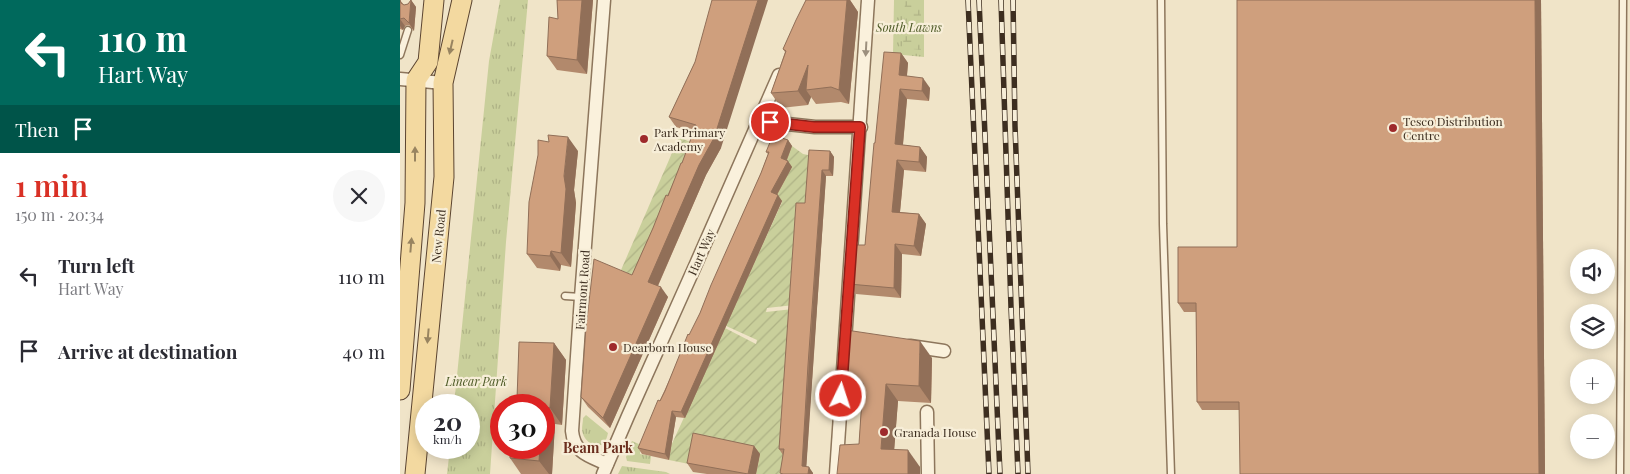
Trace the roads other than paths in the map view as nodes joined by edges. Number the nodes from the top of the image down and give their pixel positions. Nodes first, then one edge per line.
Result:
1 (434, 0) edge
2 (462, 0) edge
3 (604, 0) edge
4 (868, 0) edge
5 (1161, 0) edge
6 (1623, 0) edge
7 (408, 30) edge
8 (400, 56) edge
9 (784, 63) edge
10 (408, 80) edge
11 (443, 83) junction
12 (756, 127) junction
13 (860, 127) junction
14 (404, 286) edge
15 (433, 288) junction
16 (565, 296) dead end
17 (581, 297) junction
18 (895, 344) edge
19 (944, 350) dead end
20 (400, 390) edge
21 (928, 412) dead end
22 (605, 469) edge
23 (415, 474) edge
24 (836, 474) edge
25 (928, 474) edge
26 (1171, 474) edge
27 (1620, 474) edge

1 - 10 main road, New Road
2 -> 11 main road, New Road
3 - 17 street, Fairmont Road
4 -> 13 street
5 - 26 lane
6 - 27 lane
7 - 8 lane
9 - 12 street, Hart Way
10 - 11 street
14 -> 10 main road, New Road
11 - 15 main road, New Road
12 - 13 street
12 - 22 street, Hart Way
13 - 24 street
14 - 15 street
14 - 20 main road, New Road
15 -> 23 main road, New Road
16 - 17 lane
17 - 22 street, Fairmont Road
18 - 19 street
21 - 25 street

